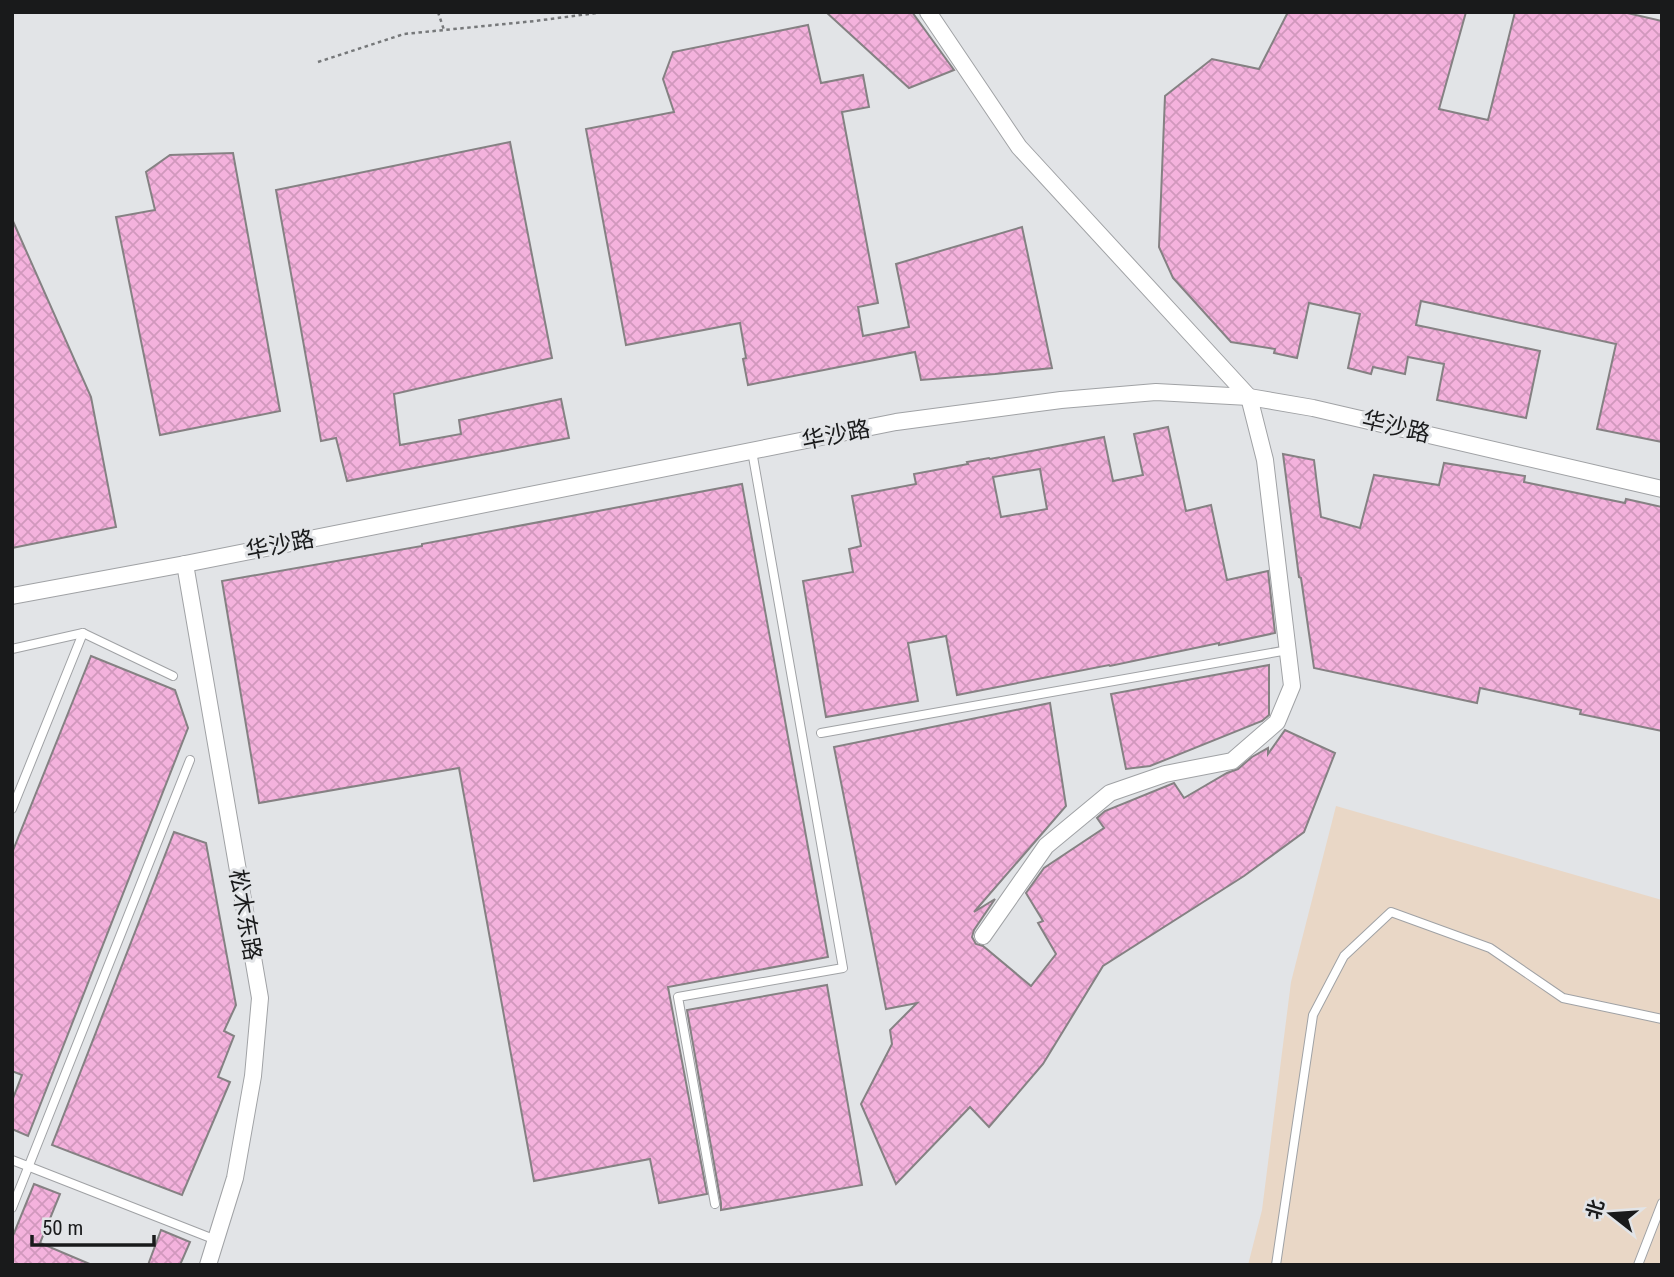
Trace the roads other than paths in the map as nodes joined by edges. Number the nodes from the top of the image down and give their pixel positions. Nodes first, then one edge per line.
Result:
1 (928, 12) edge
2 (1249, 397) junction
3 (752, 451) junction
4 (1662, 489) edge
5 (185, 564) junction
6 (12, 596) edge
7 (83, 633) junction
8 (12, 649) edge
9 (1288, 650) junction
10 (173, 676) dead end
11 (821, 733) dead end
12 (190, 760) dead end
13 (12, 809) edge
14 (983, 936) dead end
15 (1662, 1019) edge
16 (12, 1160) edge
17 (29, 1167) junction
18 (1662, 1203) edge
19 (715, 1204) dead end
20 (12, 1208) edge
21 (216, 1240) junction
22 (208, 1265) edge
23 (1276, 1265) edge
24 (1638, 1265) edge

1 - 2 street
2 - 3 street, 华沙路
2 - 4 street, 华沙路
2 - 9 street
3 - 5 street, 华沙路
3 - 19 lane
5 - 6 street, 华沙路
5 - 21 street, 松木东路
7 - 8 lane
7 - 10 lane
7 - 13 lane
9 - 11 lane
9 - 14 street
12 - 17 lane
15 - 23 lane
16 - 17 lane
17 - 20 lane
17 - 21 lane
18 - 24 lane
21 - 22 street, 松木东路

